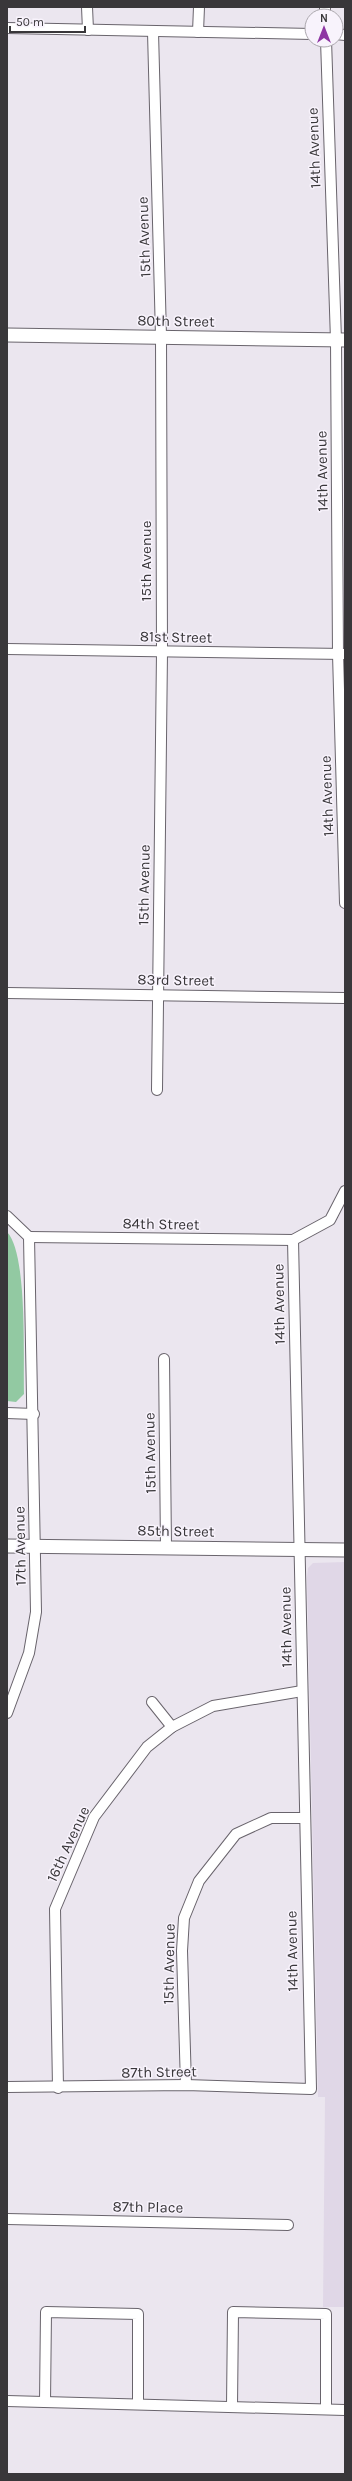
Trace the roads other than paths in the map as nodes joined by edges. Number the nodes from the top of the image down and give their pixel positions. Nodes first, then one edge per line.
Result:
1 (87, 7) edge
2 (199, 7) edge
3 (7, 28) edge
4 (88, 30) junction
5 (153, 32) junction
6 (198, 32) junction
7 (304, 34) edge
8 (326, 48) edge
9 (7, 334) edge
10 (161, 336) junction
11 (340, 340) edge
12 (7, 649) edge
13 (162, 652) junction
14 (342, 654) edge
15 (345, 903) edge
16 (7, 993) edge
17 (157, 995) junction
18 (345, 998) edge
19 (157, 1090) dead end
20 (345, 1191) edge
21 (7, 1216) edge
22 (29, 1237) junction
23 (293, 1240) junction
24 (164, 1359) dead end
25 (7, 1413) edge
26 (34, 1414) junction
27 (7, 1546) edge
28 (35, 1546) junction
29 (166, 1547) junction
30 (300, 1549) junction
31 (345, 1550) edge
32 (302, 1691) junction
33 (152, 1702) dead end
34 (7, 1713) edge
35 (172, 1728) junction
36 (304, 1818) junction
37 (186, 2085) junction
38 (7, 2087) edge
39 (58, 2088) junction
40 (311, 2089) joint
41 (7, 2219) edge
42 (288, 2225) dead end
43 (7, 2401) edge
44 (45, 2402) junction
45 (138, 2404) junction
46 (232, 2406) junction
47 (326, 2408) junction
48 (345, 2410) edge

1 - 4 street
2 - 6 street
3 - 4 street
4 - 5 street
5 - 6 street
5 - 10 street, 15th Avenue
6 - 7 street
8 - 11 street, 14th Avenue
9 - 10 street, 80th Street
10 - 11 street, 80th Street
10 - 13 street, 15th Avenue
11 - 14 street, 14th Avenue
12 - 13 street, 81st Street
13 - 14 street, 81st Street
13 - 17 street, 15th Avenue
14 - 15 street, 14th Avenue
16 - 17 street, 83rd Street
17 - 18 street, 83rd Street
17 - 19 street, 15th Avenue
20 - 23 street
21 - 22 street
22 - 23 street, 84th Street
22 - 26 street, 17th Avenue
23 - 30 street, 14th Avenue
24 - 29 street, 15th Avenue
25 - 26 street
26 - 28 street, 17th Avenue
27 - 28 street, 85th Street
28 - 29 street, 85th Street
28 - 34 street, 17th Avenue
29 - 30 street, 85th Street
30 - 31 street, 85th Street
30 - 32 street, 14th Avenue
32 - 35 street, 16th Avenue
32 - 36 street, 14th Avenue
33 - 35 street
35 - 39 street, 16th Avenue
36 - 37 street, 15th Avenue
36 - 40 street, 14th Avenue
37 - 39 street, 87th Street
37 - 40 street, 87th Street
38 - 39 street, 87th Street
41 - 42 street, 87th Place
43 - 44 street
44 - 45 street
44 - 45 street
45 - 46 street
46 - 47 street
46 - 47 street
47 - 48 street

